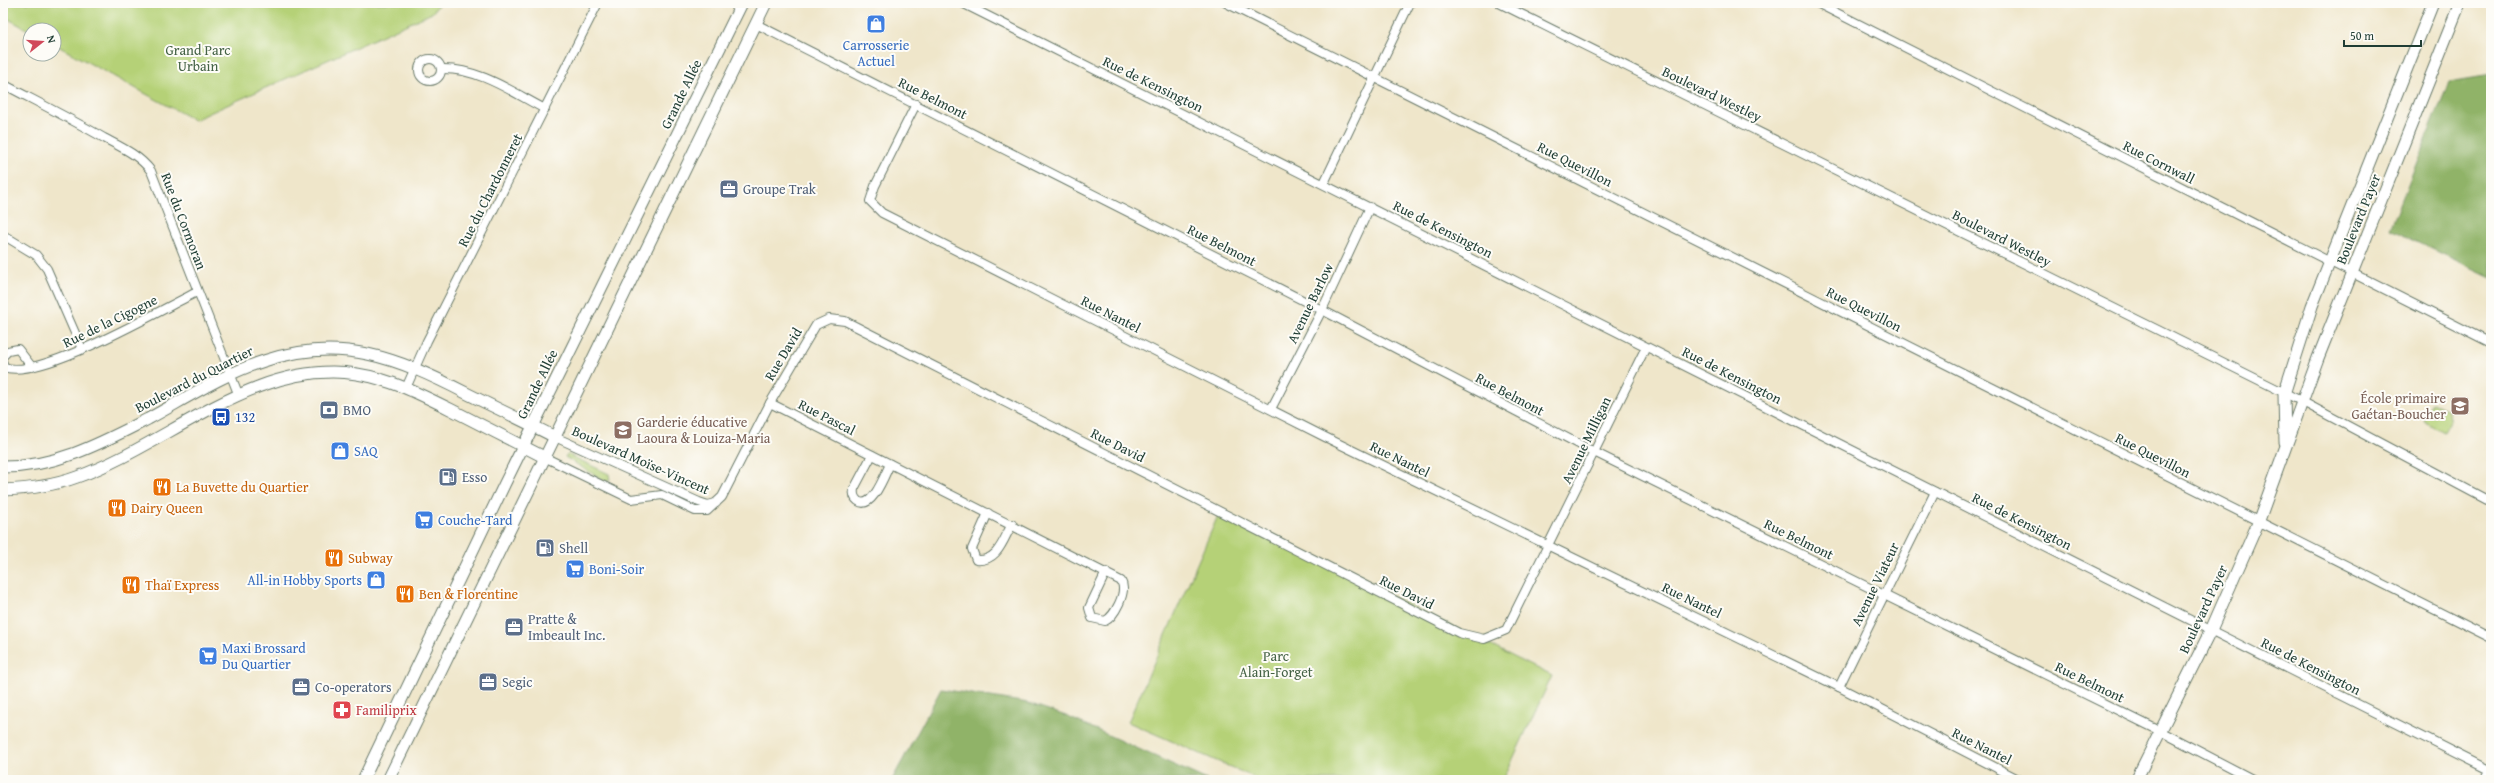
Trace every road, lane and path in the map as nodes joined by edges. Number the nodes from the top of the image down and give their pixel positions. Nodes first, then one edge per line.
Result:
1 (598, 3) edge
2 (742, 3) edge
3 (766, 3) edge
4 (962, 3) edge
5 (1226, 3) edge
6 (1410, 3) edge
7 (1499, 3) edge
8 (1817, 3) edge
9 (2432, 3) edge
10 (2460, 3) edge
11 (756, 24) junction
12 (441, 70) dead end
13 (1374, 77) junction
14 (3, 84) edge
15 (916, 104) junction
16 (545, 108) junction
17 (1324, 183) junction
18 (1370, 207) junction
19 (3, 235) edge
20 (2329, 262) junction
21 (2352, 273) junction
22 (197, 292) junction
23 (1322, 310) junction
24 (2491, 343) edge
25 (1646, 347) junction
26 (82, 349) junction
27 (3, 356) edge
28 (3, 363) edge
29 (32, 367) junction
30 (415, 368) junction
31 (231, 375) junction
32 (406, 388) junction
33 (2284, 394) junction
34 (239, 396) junction
35 (2304, 402) junction
36 (770, 403) junction
37 (1271, 409) junction
38 (533, 426) junction
39 (555, 437) junction
40 (523, 446) junction
41 (2286, 447) junction
42 (1594, 452) junction
43 (872, 455) junction
44 (544, 457) junction
45 (890, 464) junction
46 (3, 467) edge
47 (3, 490) edge
48 (1935, 492) junction
49 (2491, 502) edge
50 (717, 503) junction
51 (988, 513) junction
52 (2258, 523) junction
53 (1012, 524) junction
54 (1548, 544) junction
55 (1106, 572) junction
56 (1884, 596) junction
57 (2211, 630) junction
58 (2491, 638) edge
59 (1839, 687) junction
60 (2160, 731) junction
61 (2490, 769) edge
62 (362, 780) edge
63 (388, 780) edge
64 (2020, 780) edge
65 (2136, 780) edge
66 (2254, 780) edge
67 (2484, 780) edge

1 - 16 street, Rue du Chardonneret
2 - 38 main road, Grande Allée
3 - 11 main road
4 - 17 street, Rue de Kensington
5 - 13 street, Rue Quevillon
6 - 13 street
7 - 33 street, Boulevard Westley
8 - 20 street, Rue Cornwall
9 - 20 main road, Boulevard Payer
10 - 21 main road, Boulevard Payer
11 - 15 street, Rue Belmont
11 - 39 main road
12 - 16 street
13 - 17 street
13 - 52 street, Rue Quevillon
14 - 22 street, Rue du Cormoran
15 - 23 street, Rue Belmont
15 - 37 street, Rue Nantel
16 - 30 street, Rue du Chardonneret
17 - 18 street, Rue de Kensington
18 - 23 street, Avenue Barlow
18 - 25 street, Rue de Kensington
19 - 26 street
20 - 21 street, Rue Cornwall
20 - 33 main road, Boulevard Payer
21 - 24 street, Rue Cornwall
21 - 35 main road, Boulevard Payer
22 - 26 street, Rue de la Cigogne
22 - 31 street, Rue du Cormoran
23 - 37 street, Avenue Barlow
23 - 42 street, Rue Belmont
25 - 42 street, Avenue Milligan
25 - 48 street, Rue de Kensington
26 - 29 street, Rue de la Cigogne
27 - 29 street
28 - 29 street, Rue de la Cigogne
30 - 31 main road, Boulevard du Quartier
30 - 32 street, Rue du Chardonneret
30 - 38 main road, Boulevard du Quartier
31 - 34 street, Rue du Cormoran
31 - 46 main road, Boulevard du Quartier
32 - 34 main road
32 - 40 main road
33 - 35 street, Boulevard Westley
33 - 41 main road, Boulevard Payer
34 - 47 main road
35 - 41 main road, Boulevard Payer
35 - 49 street, Boulevard Westley
36 - 43 street, Rue Pascal
36 - 50 street, Rue David
36 - 54 street, Rue David
37 - 54 street, Rue Nantel
38 - 39 main road, Boulevard du Quartier
38 - 40 main road, Grande Allée
39 - 44 main road
39 - 50 street, Boulevard Moïse-Vincent
40 - 44 main road
40 - 62 main road, Grande Allée
41 - 52 main road, Boulevard Payer
42 - 54 street, Avenue Milligan
42 - 56 street, Rue Belmont
43 - 45 street, Rue Pascal
43 - 45 street
44 - 50 street, Boulevard Moïse-Vincent
44 - 63 main road
45 - 51 street, Rue Pascal
48 - 56 street, Avenue Viateur
48 - 57 street, Rue de Kensington
51 - 53 street, Rue Pascal
51 - 53 street
52 - 57 main road, Boulevard Payer
52 - 58 street, Rue Quevillon
53 - 55 street, Rue Pascal
54 - 59 street, Rue Nantel
55 - 55 street, Rue Pascal
56 - 59 street, Avenue Viateur
56 - 60 street, Rue Belmont
57 - 60 main road, Boulevard Payer
57 - 61 street, Rue de Kensington
59 - 64 street, Rue Nantel
60 - 65 main road, Boulevard Payer
60 - 66 street, Rue Belmont
61 - 67 street

